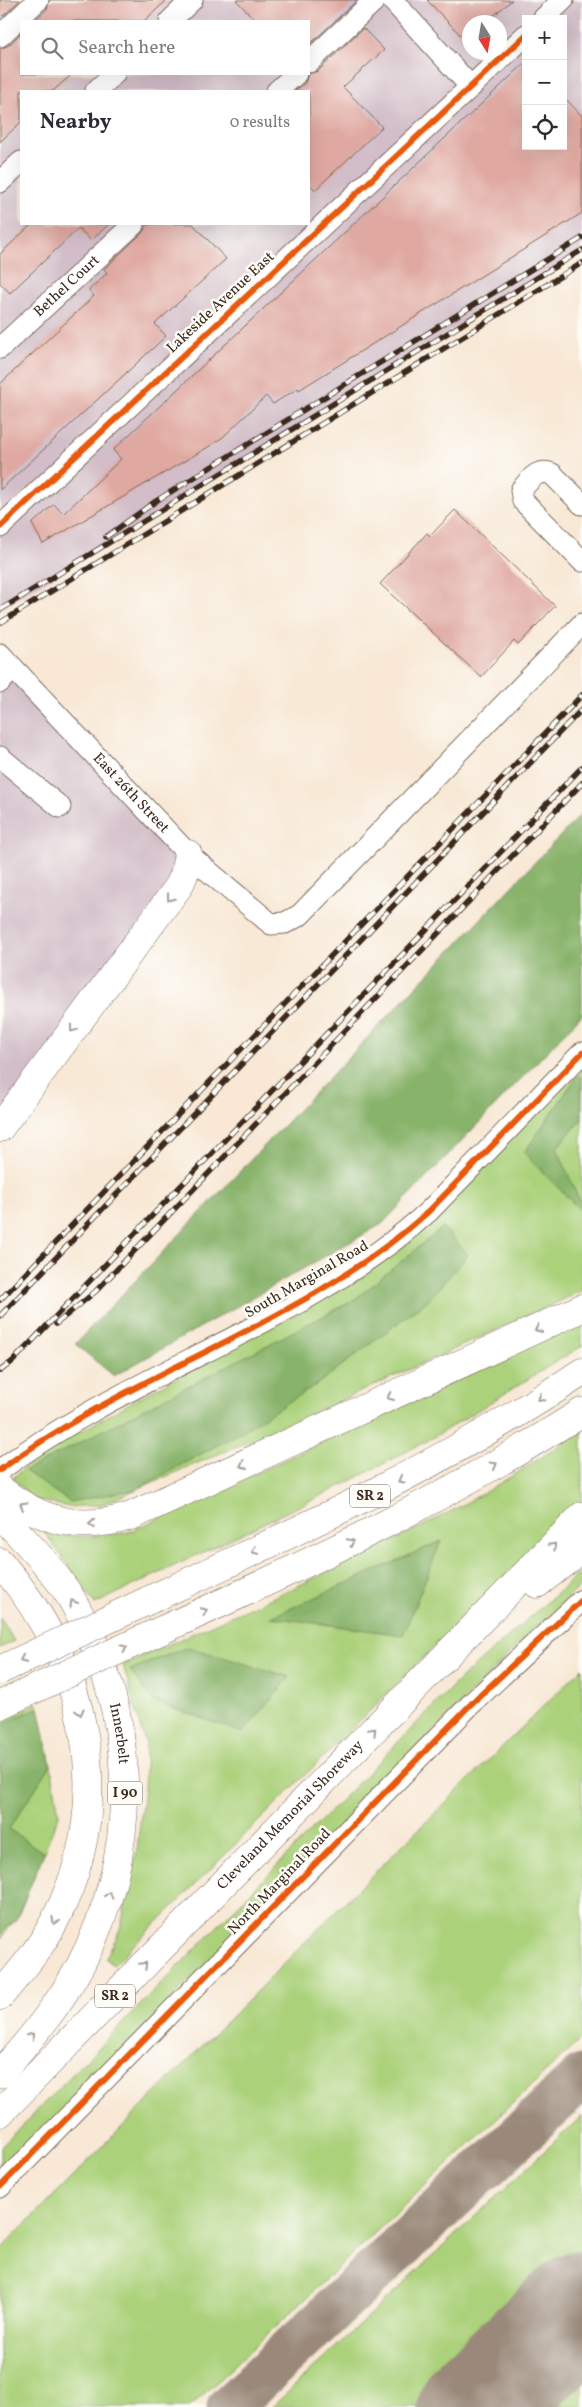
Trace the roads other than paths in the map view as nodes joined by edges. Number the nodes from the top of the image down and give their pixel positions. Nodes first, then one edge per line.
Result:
1 (38, 0) edge
2 (192, 0) edge
3 (375, 0) edge
4 (392, 0) edge
5 (563, 0) edge
6 (547, 15) edge
7 (171, 20) edge
8 (0, 36) edge
9 (522, 39) edge
10 (310, 61) edge
11 (113, 75) edge
12 (295, 75) edge
13 (471, 86) junction
14 (97, 90) edge
15 (278, 90) edge
16 (20, 163) edge
17 (0, 182) edge
18 (133, 225) edge
19 (0, 348) edge
20 (582, 504) edge
21 (0, 527) edge
22 (582, 561) edge
23 (582, 624) edge
24 (4, 668) edge
25 (0, 757) edge
26 (60, 807) dead end
27 (188, 854) junction
28 (582, 1053) edge
29 (0, 1128) edge
30 (582, 1308) edge
31 (582, 1372) edge
32 (582, 1412) edge
33 (0, 1470) edge
34 (0, 1489) edge
35 (0, 1514) edge
36 (582, 1516) edge
37 (582, 1549) edge
38 (0, 1562) edge
39 (582, 1600) edge
40 (446, 1656) junction
41 (0, 1670) edge
42 (0, 1705) edge
43 (0, 1996) edge
44 (0, 2074) edge
45 (0, 2113) edge
46 (0, 2187) edge

1 - 8 street
2 - 7 street
3 - 10 street
4 - 13 street
5 - 6 street
9 - 13 street, Lakeside Avenue East
11 - 14 street
12 - 15 street
13 - 21 street, Lakeside Avenue East
16 - 17 street
18 - 19 street, Bethel Court
20 - 22 street
23 - 27 street, East 26th Street
24 - 27 street, East 26th Street
25 - 26 street
27 -> 29 highway
28 - 33 street, South Marginal Road
30 -> 34 highway
31 -> 41 highway, SR 2, bridge
42 -> 32 highway, bridge
44 -> 35 highway, Innerbelt / I 90
40 -> 36 highway, Cleveland Memorial Shoreway / SR 2
37 - 40 highway
38 -> 43 highway, I 90
39 - 46 street, North Marginal Road
45 -> 40 highway, Cleveland Memorial Shoreway / SR 2

